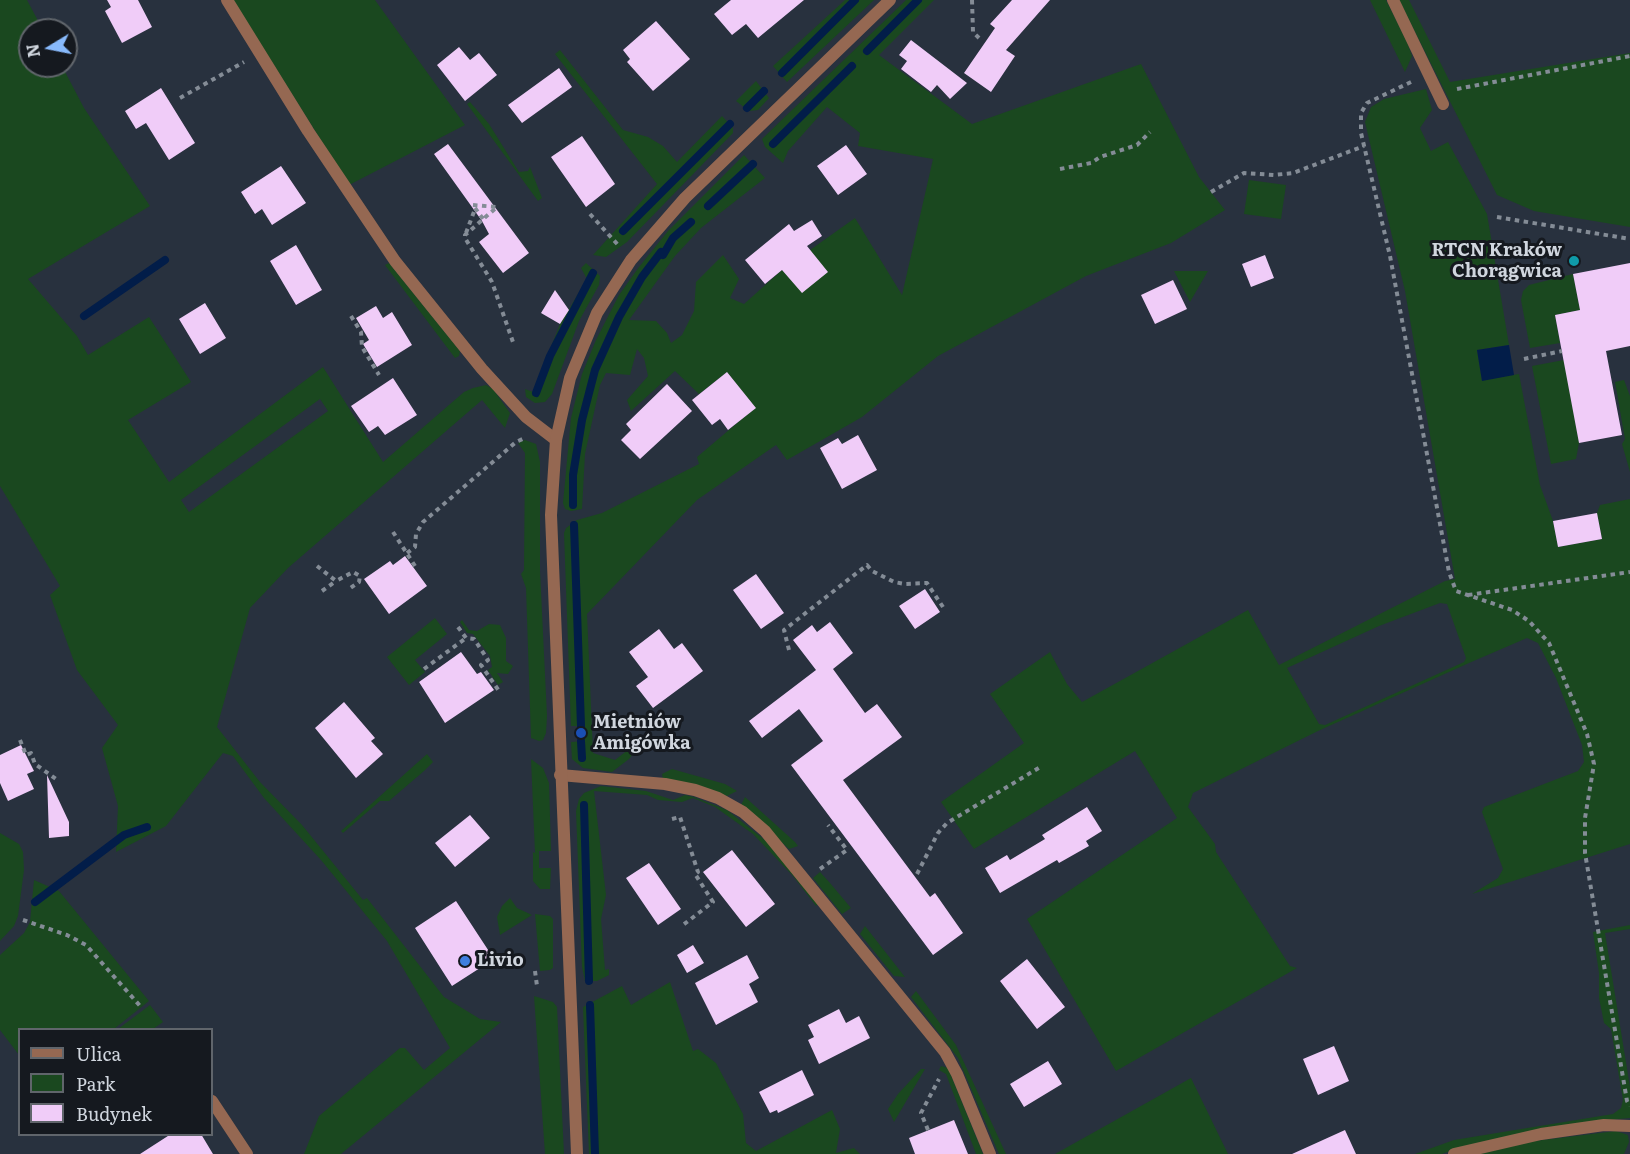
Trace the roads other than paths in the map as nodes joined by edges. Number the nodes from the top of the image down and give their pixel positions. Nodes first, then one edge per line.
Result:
1 (227, 0) edge
2 (890, 0) edge
3 (1393, 0) edge
4 (1440, 98) road end
5 (556, 440) junction
6 (560, 775) junction
7 (213, 1103) edge
8 (1630, 1126) edge
9 (247, 1154) edge
10 (577, 1154) edge
11 (990, 1154) edge
12 (1454, 1154) edge

1 - 5 street
2 - 5 street
3 - 4 street
5 - 6 street
6 - 10 street
6 - 11 street
7 - 9 street
8 - 12 street

